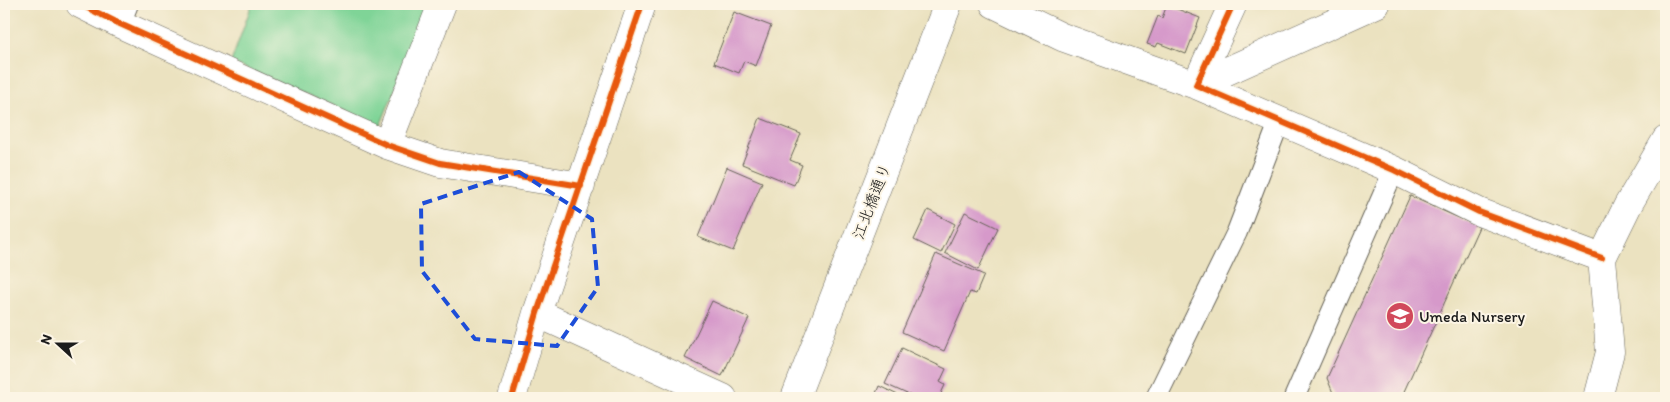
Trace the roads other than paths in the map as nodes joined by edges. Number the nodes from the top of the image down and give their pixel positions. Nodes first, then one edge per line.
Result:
1 (80, 4) edge
2 (442, 4) edge
3 (642, 4) edge
4 (948, 4) edge
5 (994, 4) edge
6 (1233, 4) edge
7 (1376, 4) edge
8 (124, 14) edge
9 (1196, 85) junction
10 (1280, 120) junction
11 (1666, 140) edge
12 (387, 146) junction
13 (1394, 170) junction
14 (581, 186) junction
15 (1602, 258) junction
16 (537, 313) junction
17 (512, 398) edge
18 (723, 398) edge
19 (795, 398) edge
20 (1156, 398) edge
21 (1294, 398) edge
22 (1598, 398) edge

1 - 8 street
2 - 12 street
3 - 14 street
4 - 19 street, 江北橋通り
5 - 9 street
6 - 9 street
7 - 9 street
8 - 12 street
9 - 10 street
10 - 13 street
10 - 20 lane
11 - 15 street
12 - 14 street
13 - 15 street
13 - 21 lane
14 - 16 street
15 - 22 street
16 - 17 street
16 - 18 street

